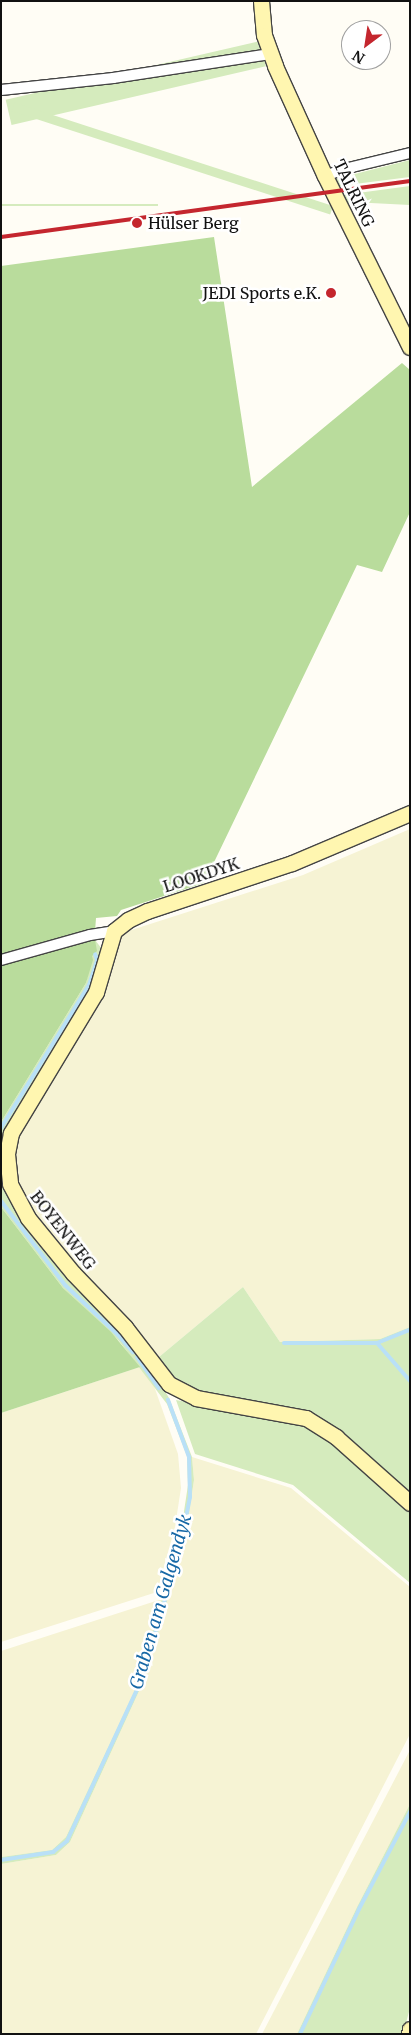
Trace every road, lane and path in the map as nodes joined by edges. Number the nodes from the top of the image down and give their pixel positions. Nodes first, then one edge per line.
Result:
1 (261, 1) edge
2 (270, 54) junction
3 (1, 90) edge
4 (410, 153) edge
5 (326, 176) junction
6 (410, 347) edge
7 (410, 813) edge
8 (114, 931) junction
9 (1, 960) edge
10 (410, 1503) edge
11 (410, 2030) edge
12 (409, 2034) edge

1 - 2 street, TALRING
2 - 3 street
2 - 5 street, TALRING
4 - 5 street
5 - 6 street, TALRING
7 - 8 street, LOOKDYK
8 - 9 street, LOOKDYK
8 - 10 street, BOYENWEG
11 - 12 street

